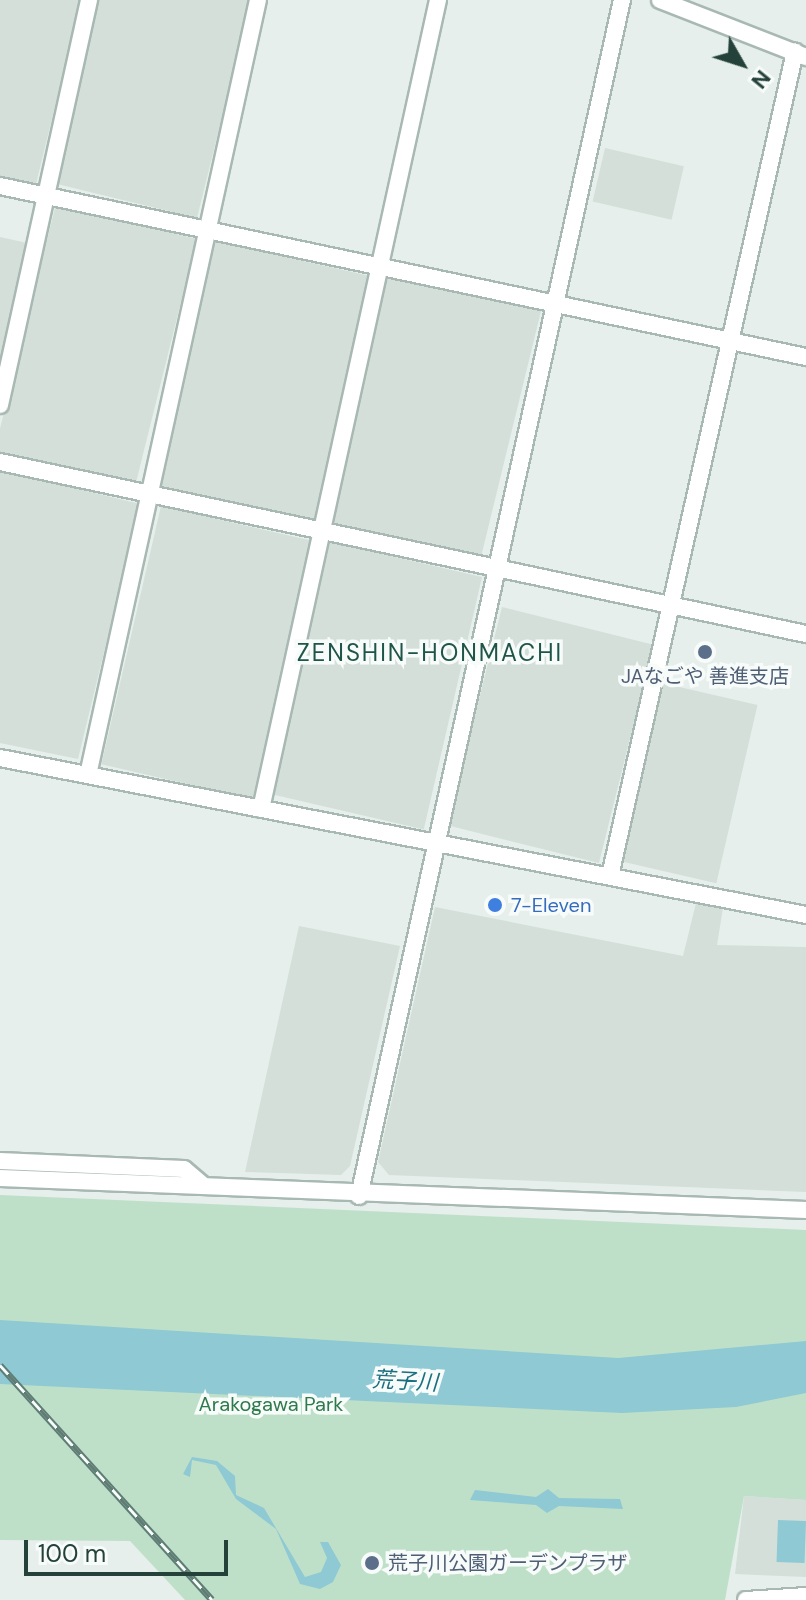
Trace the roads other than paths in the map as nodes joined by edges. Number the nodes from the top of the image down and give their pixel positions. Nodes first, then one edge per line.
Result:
1 (89, 0) edge
2 (258, 0) edge
3 (438, 0) edge
4 (622, 0) edge
5 (660, 0) edge
6 (800, 54) edge
7 (0, 186) edge
8 (46, 196) junction
9 (208, 230) junction
10 (381, 267) junction
11 (556, 302) junction
12 (730, 342) junction
13 (806, 357) edge
14 (0, 405) edge
15 (0, 462) edge
16 (150, 494) junction
17 (322, 532) junction
18 (497, 570) junction
19 (670, 609) junction
20 (806, 634) edge
21 (0, 758) edge
22 (88, 775) junction
23 (261, 809) junction
24 (436, 844) junction
25 (610, 876) junction
26 (806, 915) edge
27 (0, 1161) edge
28 (0, 1178) edge
29 (202, 1184) junction
30 (359, 1196) junction
31 (806, 1210) edge
32 (806, 1596) edge
33 (746, 1600) edge

1 - 8 street
2 - 9 street
3 - 10 street
4 - 11 street
5 - 6 street
6 - 12 street
7 - 8 street
8 - 9 street
8 - 14 street
9 - 10 street
9 - 16 street
10 - 11 street
10 - 17 street
11 - 12 street
11 - 18 street
12 - 13 street
12 - 19 street
15 - 16 street
16 - 17 street
16 - 22 street
17 - 18 street
17 - 23 street
18 - 19 street
18 - 24 street
19 - 20 street
19 - 25 street
21 - 22 street
22 - 23 street
23 - 24 street
24 - 25 street
24 - 30 street
25 - 26 street
27 - 29 street
28 - 29 street
29 - 30 street
30 - 31 street
32 - 33 street

